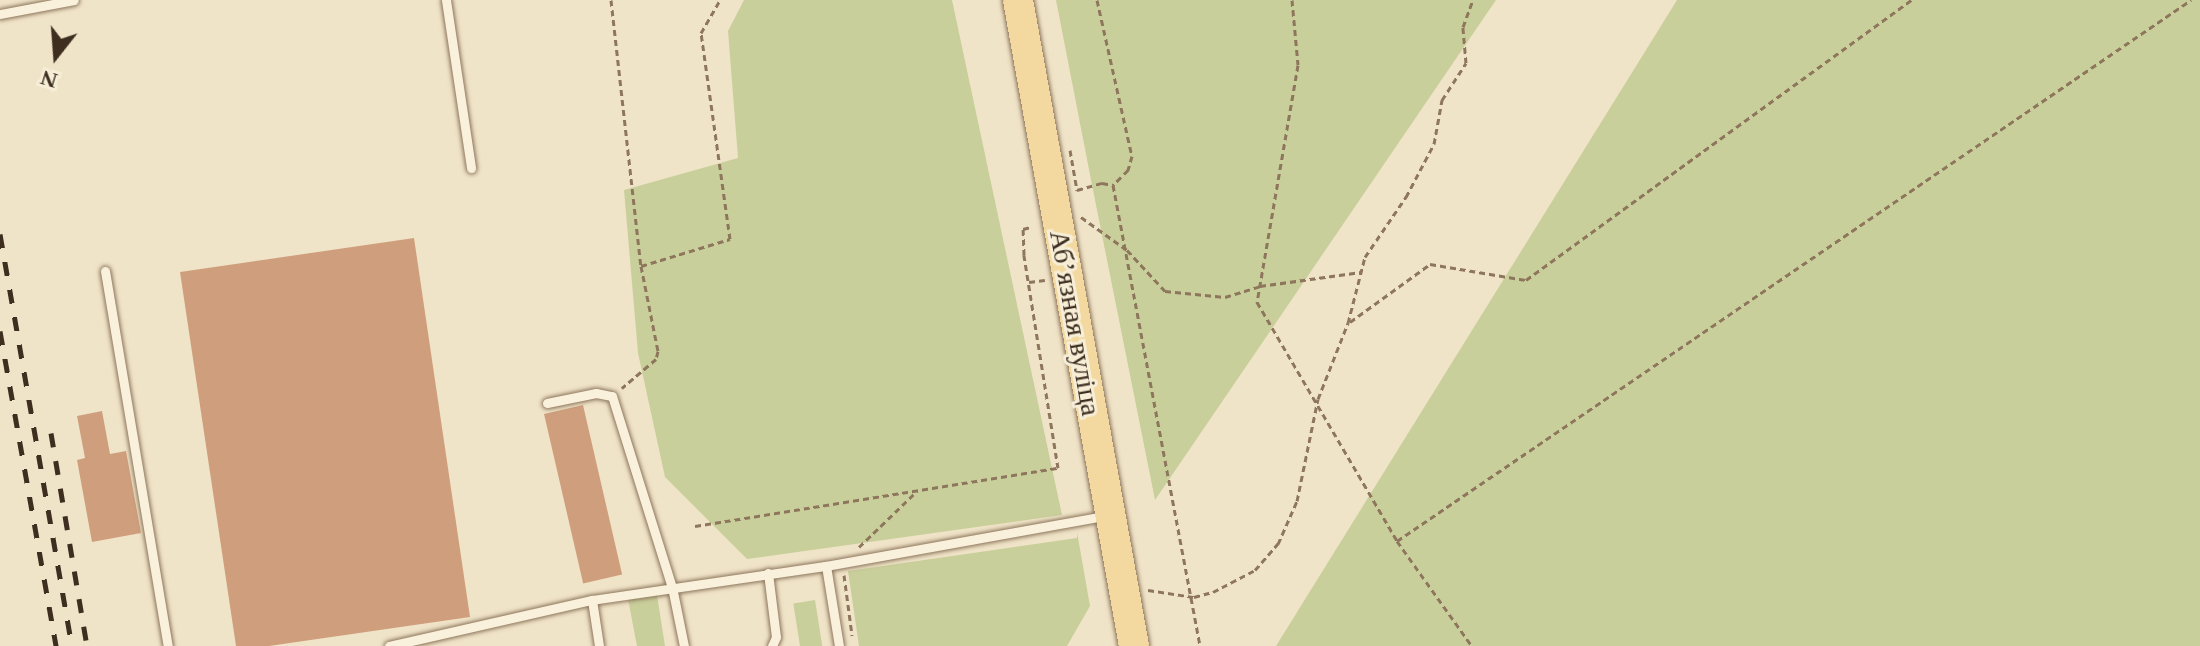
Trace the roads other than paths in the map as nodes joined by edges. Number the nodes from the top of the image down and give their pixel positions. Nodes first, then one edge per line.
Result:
1 (74, 0) edge
2 (446, 0) edge
3 (1018, 0) edge
4 (0, 14) edge
5 (471, 168) dead end
6 (105, 271) dead end
7 (547, 403) dead end
8 (1108, 515) junction
9 (826, 566) junction
10 (768, 573) junction
11 (672, 587) junction
12 (592, 600) junction
13 (168, 646) edge
14 (389, 646) edge
15 (599, 646) edge
16 (684, 646) edge
17 (772, 646) edge
18 (839, 646) edge
19 (1134, 646) edge

1 - 4 lane
2 - 5 lane
3 - 8 main road, Абʼязная вуліца
6 - 13 lane
7 - 11 lane
8 - 9 lane
8 - 19 main road, Абʼязная вуліца
9 - 10 lane
9 - 18 lane
10 - 11 lane
10 - 17 lane
11 - 12 lane
11 - 16 lane
12 - 14 lane
12 - 15 lane

